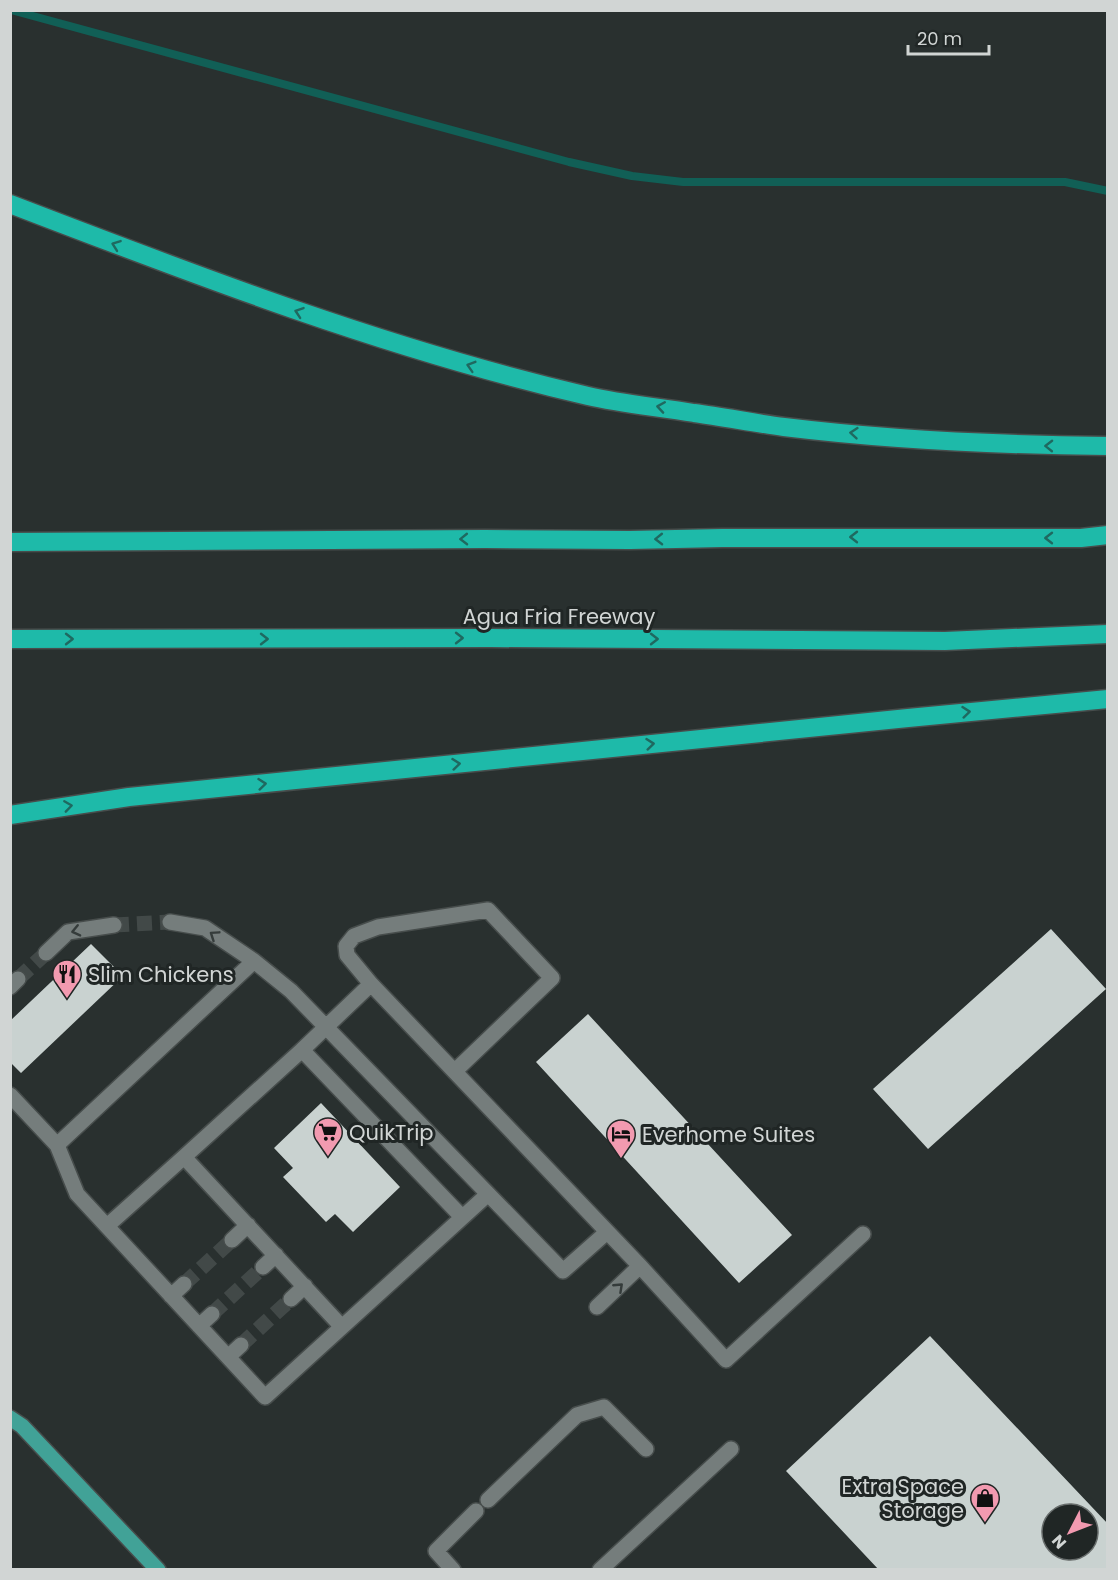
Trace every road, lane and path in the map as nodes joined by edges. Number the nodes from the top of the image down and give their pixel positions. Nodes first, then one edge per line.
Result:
1 (10, 204) edge
2 (1107, 446) edge
3 (1107, 536) edge
4 (10, 542) edge
5 (1107, 634) edge
6 (10, 639) edge
7 (1107, 699) edge
8 (10, 815) edge
9 (170, 922) tunnel mouth
10 (114, 925) tunnel mouth
11 (46, 954) tunnel mouth
12 (254, 961) junction
13 (371, 984) junction
14 (326, 1028) junction
15 (302, 1050) junction
16 (455, 1071) junction
17 (10, 1095) edge
18 (57, 1145) junction
19 (184, 1157) junction
20 (487, 1195) junction
21 (462, 1217) junction
22 (248, 1225) junction
23 (106, 1226) junction
24 (608, 1232) junction
25 (862, 1234) dead end
26 (232, 1240) tunnel mouth
27 (276, 1255) junction
28 (640, 1266) junction
29 (263, 1267) tunnel mouth
30 (184, 1284) tunnel mouth
31 (305, 1286) junction
32 (171, 1296) junction
33 (291, 1299) tunnel mouth
34 (597, 1307) dead end
35 (212, 1314) tunnel mouth
36 (199, 1326) junction
37 (342, 1327) junction
38 (241, 1345) tunnel mouth
39 (228, 1358) junction
40 (10, 1408) edge
41 (16, 1422) edge
42 (646, 1449) dead end
43 (731, 1449) dead end
44 (488, 1500) dead end
45 (477, 1511) dead end
46 (158, 1569) edge
47 (453, 1569) edge
48 (600, 1569) edge

2 -> 1 highway
3 -> 4 highway
6 -> 5 highway, Agua Fria Freeway
8 -> 7 highway
12 -> 9 lane
10 -> 11 lane
12 - 14 lane
12 - 18 lane
13 - 14 lane
13 - 16 lane
13 - 16 lane
14 - 15 lane
14 - 20 lane
15 - 19 lane
15 - 21 lane
16 - 24 lane
17 - 18 lane
18 - 23 lane
19 - 22 lane
19 - 23 lane
20 - 21 lane
20 - 24 lane
21 - 37 lane
22 - 26 lane
22 - 27 lane
23 - 32 lane
24 - 28 lane
25 - 28 lane
27 - 29 lane
27 - 31 lane
34 -> 28 lane
30 - 32 lane
31 - 33 lane
31 - 37 lane
32 - 36 lane
35 - 36 lane
36 - 39 lane
37 - 39 lane
38 - 39 lane
40 - 41 main road
41 - 46 main road
42 - 44 lane
43 - 48 lane
45 - 47 lane

